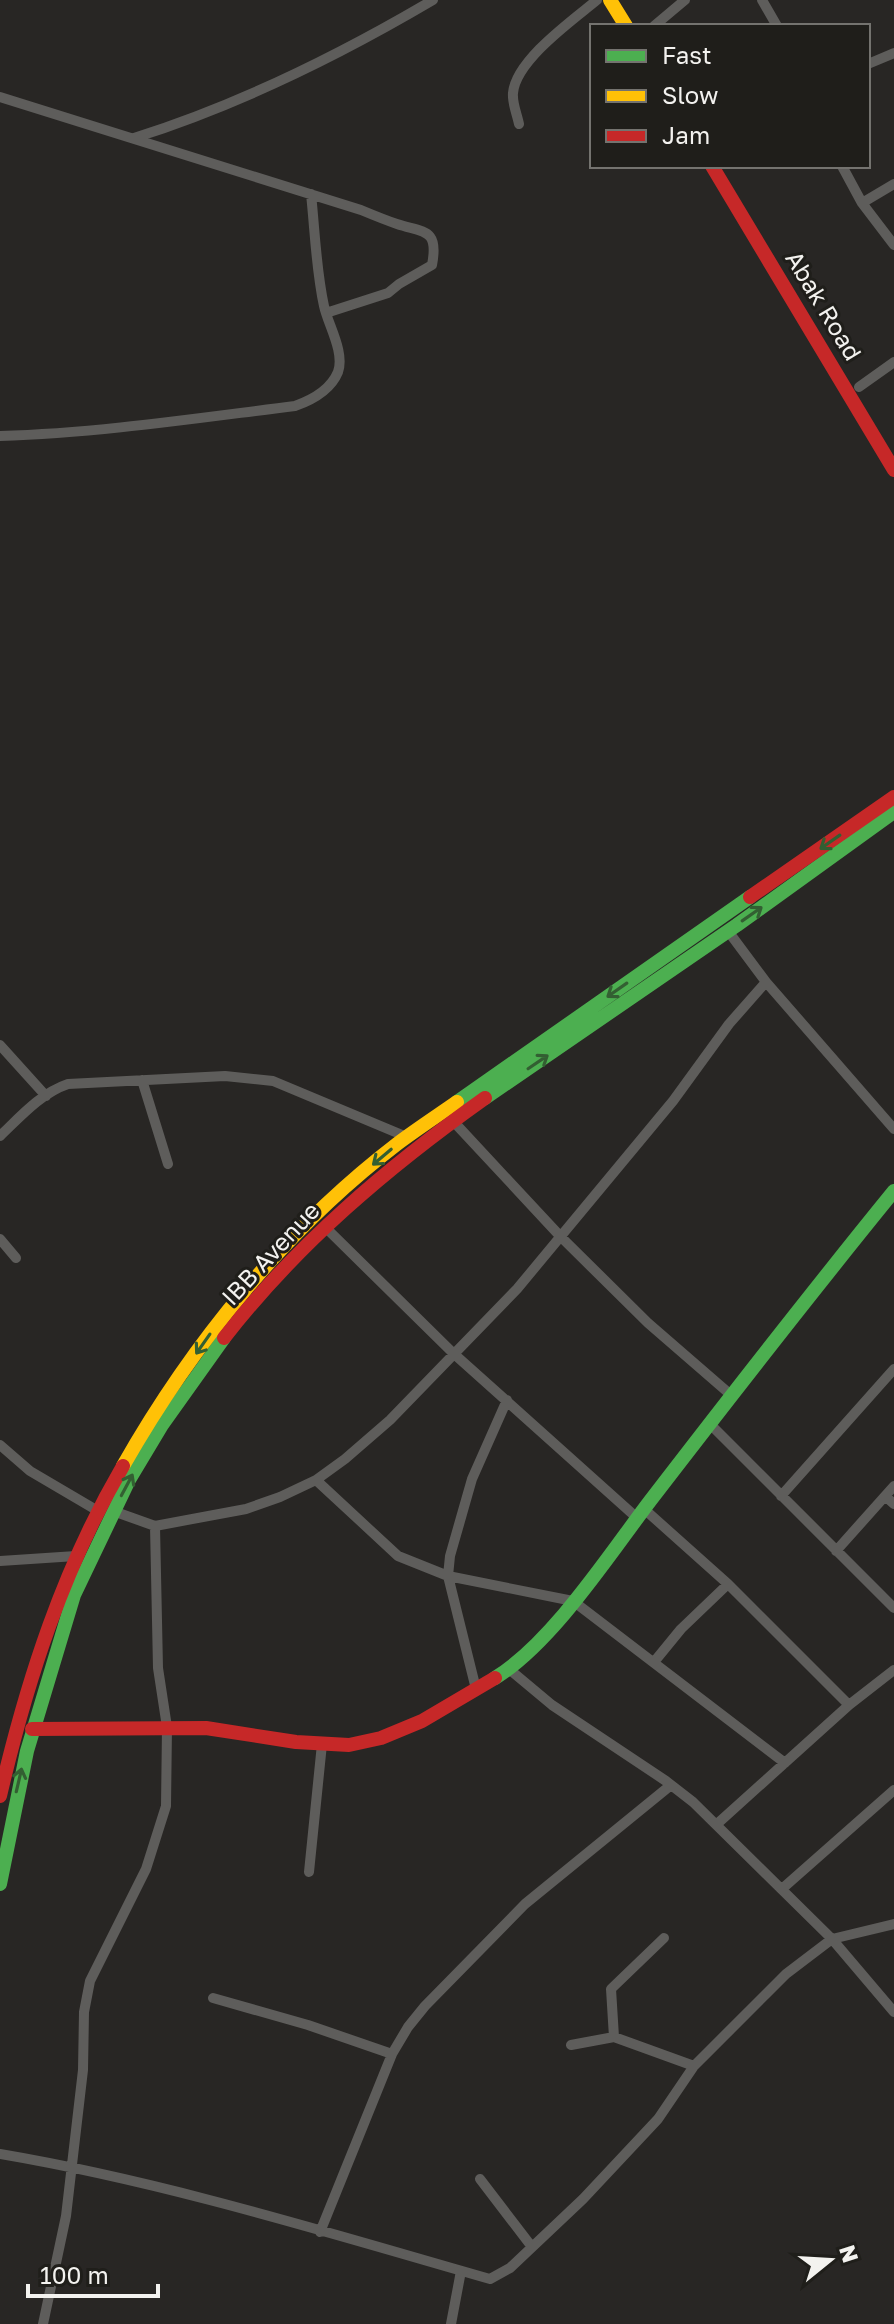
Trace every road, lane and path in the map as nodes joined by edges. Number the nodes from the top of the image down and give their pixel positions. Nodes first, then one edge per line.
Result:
1 (433, 0) edge
2 (597, 0) edge
3 (610, 0) edge
4 (624, 0) edge
5 (685, 0) edge
6 (762, 0) edge
7 (625, 24) edge
8 (639, 24) edge
9 (656, 24) edge
10 (776, 24) edge
11 (894, 53) edge
12 (870, 63) edge
13 (0, 97) edge
14 (519, 124) dead end
15 (133, 139) junction
16 (713, 168) edge
17 (726, 168) edge
18 (843, 168) edge
19 (894, 184) edge
20 (311, 194) junction
21 (862, 203) junction
22 (894, 245) edge
23 (326, 313) junction
24 (894, 362) edge
25 (859, 387) junction
26 (0, 436) edge
27 (894, 448) edge
28 (894, 470) edge
29 (894, 797) edge
30 (894, 812) edge
31 (728, 931) junction
32 (766, 982) junction
33 (0, 1045) edge
34 (142, 1080) junction
35 (46, 1096) junction
36 (453, 1121) junction
37 (894, 1129) edge
38 (0, 1136) edge
39 (407, 1137) junction
40 (168, 1164) dead end
41 (894, 1191) edge
42 (325, 1227) junction
43 (560, 1236) junction
44 (0, 1239) edge
45 (16, 1258) dead end
46 (453, 1353) junction
47 (894, 1369) edge
48 (731, 1395) junction
49 (507, 1400) junction
50 (709, 1423) junction
51 (0, 1445) edge
52 (316, 1480) junction
53 (894, 1486) edge
54 (781, 1496) junction
55 (885, 1496) junction
56 (894, 1504) edge
57 (105, 1511) junction
58 (639, 1513) junction
59 (155, 1526) junction
60 (836, 1551) junction
61 (76, 1556) junction
62 (0, 1561) edge
63 (448, 1576) junction
64 (728, 1584) junction
65 (573, 1601) junction
66 (894, 1608) edge
67 (654, 1662) junction
68 (509, 1669) junction
69 (894, 1670) edge
70 (476, 1689) junction
71 (849, 1705) junction
72 (167, 1727) junction
73 (32, 1729) junction
74 (7, 1738) edge
75 (322, 1744) junction
76 (785, 1763) junction
77 (671, 1785) junction
78 (894, 1790) edge
79 (0, 1796) edge
80 (717, 1824) junction
81 (309, 1872) dead end
82 (0, 1884) edge
83 (783, 1888) junction
84 (894, 1924) edge
85 (664, 1938) dead end
86 (832, 1939) junction
87 (213, 1998) dead end
88 (894, 2012) edge
89 (614, 2037) junction
90 (571, 2045) dead end
91 (392, 2054) junction
92 (694, 2066) junction
93 (0, 2154) edge
94 (73, 2166) junction
95 (480, 2179) dead end
96 (320, 2232) junction
97 (532, 2247) junction
98 (461, 2271) junction
99 (43, 2324) edge
100 (451, 2324) edge

1 - 15 street
2 - 14 street
3 - 7 main road
4 - 8 main road
5 - 9 street
6 - 10 street
11 - 12 street
13 - 15 street
15 - 20 street
16 - 28 main road, Abak Road
17 - 25 main road, Abak Road
18 - 21 street
19 - 21 street
20 - 23 street
20 - 23 street
21 - 22 street
23 - 26 street
24 - 25 street
25 - 27 main road, Abak Road
29 -> 39 main road
31 -> 30 main road, IBB Avenue
31 - 32 street
36 -> 31 main road, IBB Avenue
32 - 37 street
32 - 43 street
33 - 35 street
34 - 35 street
34 - 39 street
34 - 40 street
35 - 38 street
36 - 42 main road, IBB Avenue
36 - 43 street
39 -> 57 main road
41 - 48 main road
42 - 46 street
57 -> 42 main road, IBB Avenue
43 - 46 street
43 - 48 street
44 - 45 street
46 - 49 street
46 - 52 street
47 - 54 street
48 - 50 main road
49 - 58 street
49 - 63 street
50 - 54 street
50 - 58 main road
51 - 57 street
52 - 59 street
52 - 63 street
53 - 55 street
54 - 60 street
55 - 56 street
55 - 60 street
57 - 59 street
57 - 61 main road
57 - 73 main road, IBB Avenue
58 - 64 street
58 - 65 main road
59 - 72 street
60 - 66 street
61 - 62 street
61 - 74 main road
63 - 65 street
63 - 70 street
64 - 67 street
64 - 71 street
65 - 67 street
65 - 68 main road
67 - 76 street
68 - 70 main road
68 - 77 street
69 - 71 street
70 - 75 main road
71 - 76 street
72 - 73 main road
72 - 75 main road
72 - 94 street
82 -> 73 main road, IBB Avenue
74 - 79 main road
75 - 81 street
76 - 80 street
77 - 80 street
77 - 91 street
78 - 83 street
80 - 83 street
83 - 86 street
84 - 86 street
85 - 89 street
86 - 88 street
86 - 92 street
87 - 91 street
89 - 90 street
89 - 92 street
91 - 96 street
92 - 97 street
93 - 94 street
94 - 96 street
94 - 99 street
95 - 97 street
96 - 98 street
97 - 98 street
98 - 100 street

